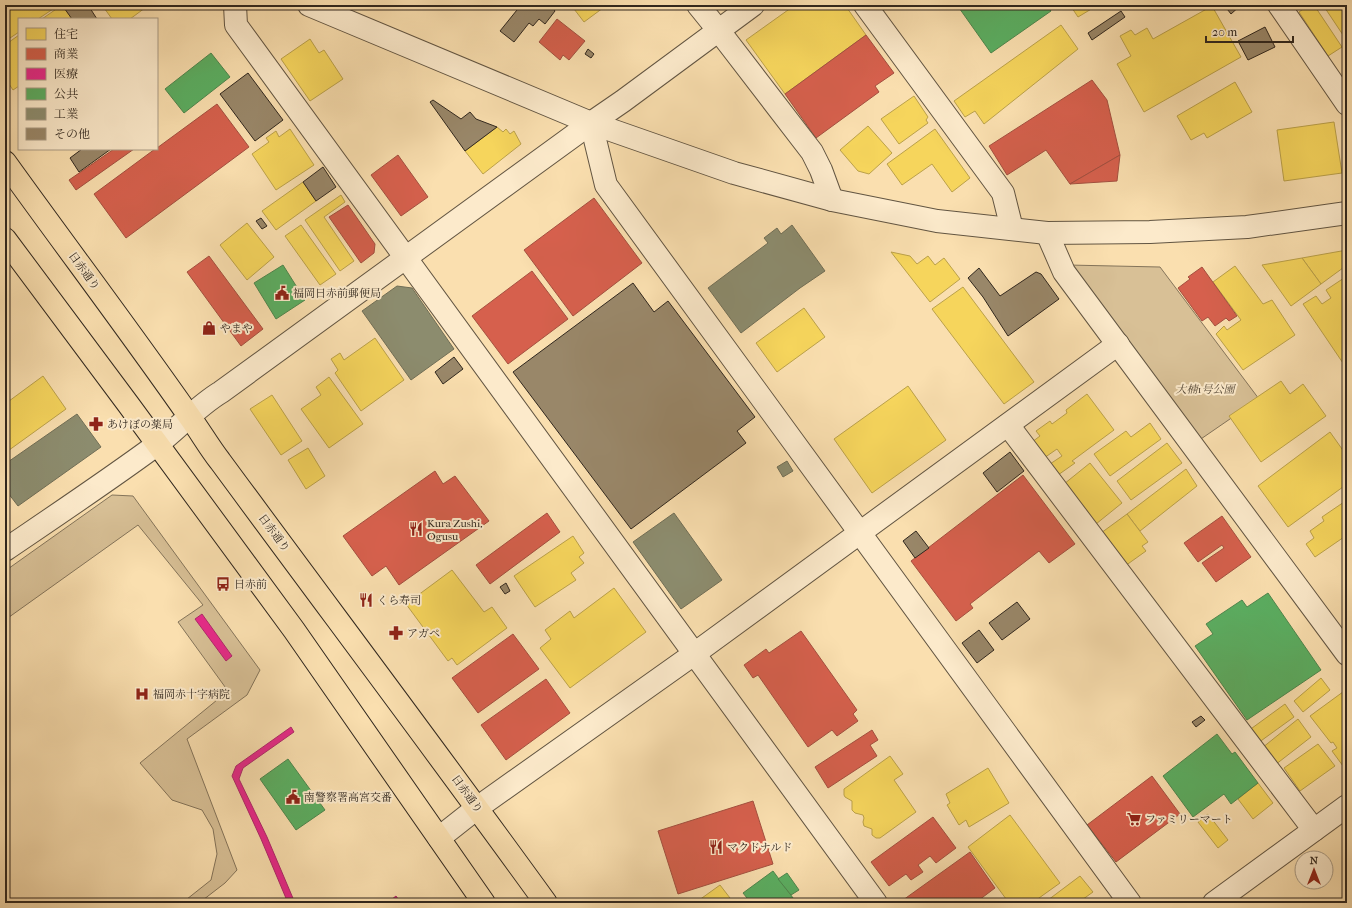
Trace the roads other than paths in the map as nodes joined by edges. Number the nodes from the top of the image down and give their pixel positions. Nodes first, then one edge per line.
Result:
1 (235, 5) edge
2 (309, 5) edge
3 (698, 5) edge
4 (753, 5) edge
5 (865, 5) edge
6 (1279, 5) edge
7 (719, 31) junction
8 (1347, 104) edge
9 (591, 123) junction
10 (5, 162) edge
11 (832, 200) junction
12 (1347, 213) edge
13 (1012, 229) junction
14 (1047, 233) junction
15 (5, 239) edge
16 (405, 258) junction
17 (1118, 344) junction
18 (189, 416) junction
19 (1008, 425) junction
20 (157, 444) junction
21 (860, 532) junction
22 (5, 550) edge
23 (694, 654) junction
24 (1347, 654) edge
25 (1347, 806) edge
26 (477, 808) junction
27 (1314, 830) junction
28 (439, 838) junction
29 (1238, 896) edge
30 (484, 903) edge
31 (546, 903) edge
32 (876, 903) edge
33 (1130, 903) edge
34 (1214, 903) edge

1 - 16 street
2 - 9 street
3 - 7 street
4 - 7 street
5 - 13 street
6 - 8 street
7 - 9 street
7 - 11 street
9 - 11 street
9 - 16 street
9 - 21 street
10 - 18 main road, 日赤通り
11 - 13 street
12 - 14 street
13 - 14 street
14 - 17 street
15 - 20 main road
16 - 18 street
16 - 23 street
17 - 19 street
17 - 24 street
18 - 20 street
18 - 26 main road, 日赤通り
19 - 21 street
19 - 27 street
20 - 22 street
20 - 28 main road
21 - 23 street
21 - 33 street
23 - 26 street
23 - 32 street
25 - 27 street
26 - 28 street
26 - 31 main road, 日赤通り
27 - 29 street
28 - 30 main road
29 - 34 street

